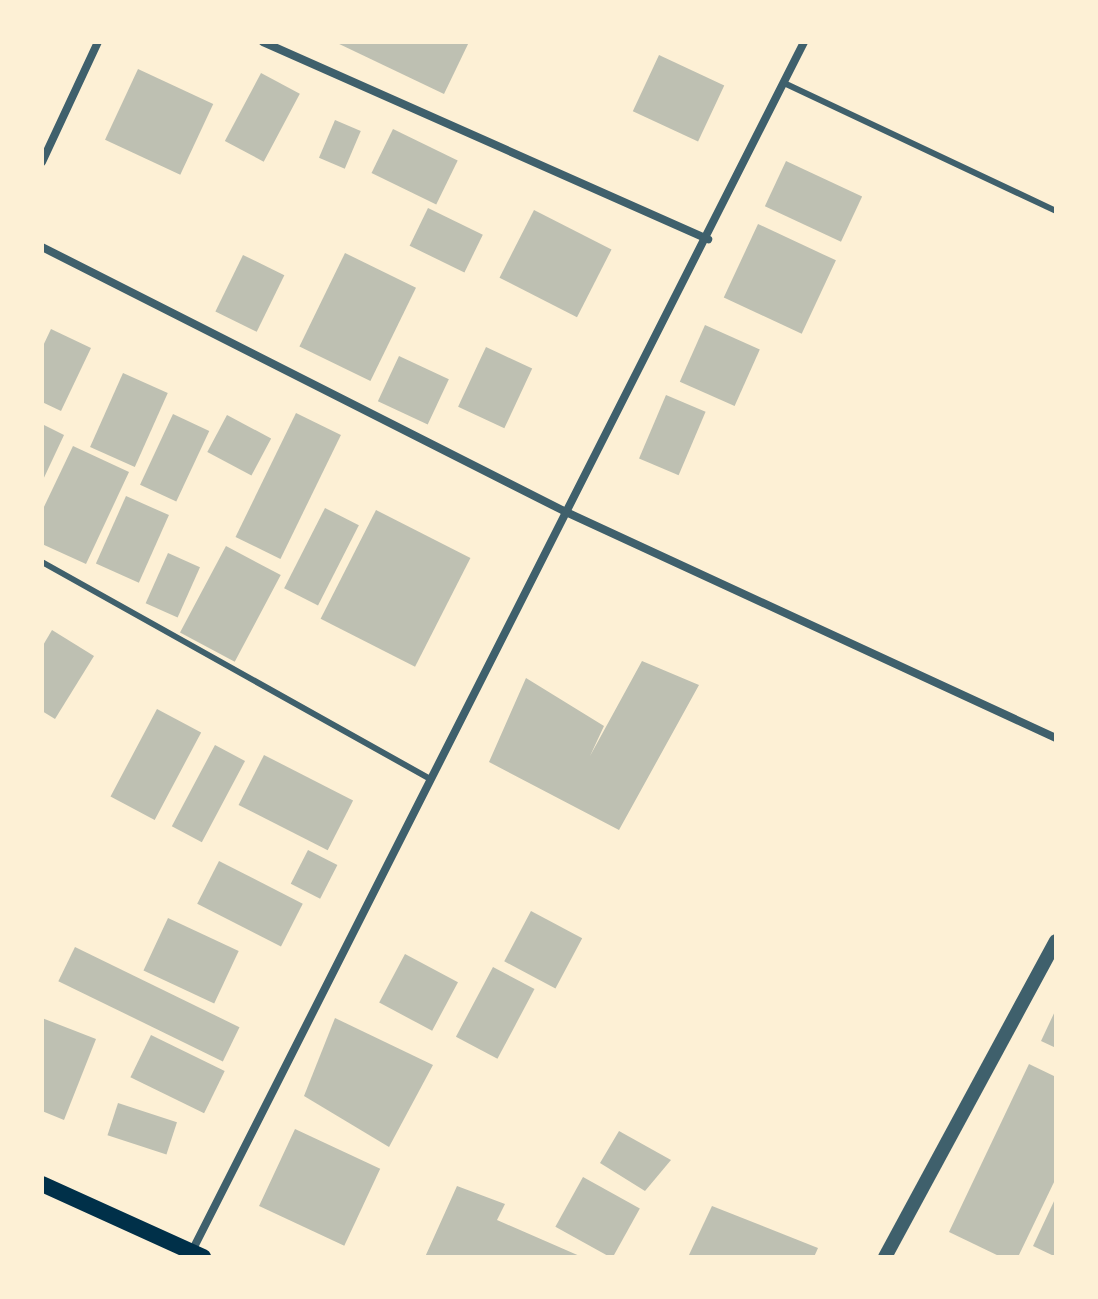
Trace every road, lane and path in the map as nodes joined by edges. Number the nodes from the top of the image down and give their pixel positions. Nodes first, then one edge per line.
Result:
1 (98, 42) edge
2 (263, 42) edge
3 (804, 42) edge
4 (784, 83) junction
5 (42, 162) edge
6 (1056, 211) edge
7 (708, 239) junction
8 (42, 247) edge
9 (564, 511) junction
10 (42, 562) edge
11 (1056, 738) edge
12 (431, 779) junction
13 (1056, 941) edge
14 (42, 1184) edge
15 (194, 1255) edge
16 (885, 1257) edge

1 - 5 street
2 - 7 street
3 - 4 street
4 - 6 lane
4 - 7 street
7 - 9 street
8 - 9 street
9 - 11 street
9 - 12 street
10 - 12 lane
12 - 15 street
13 - 16 street
14 - 15 main road

